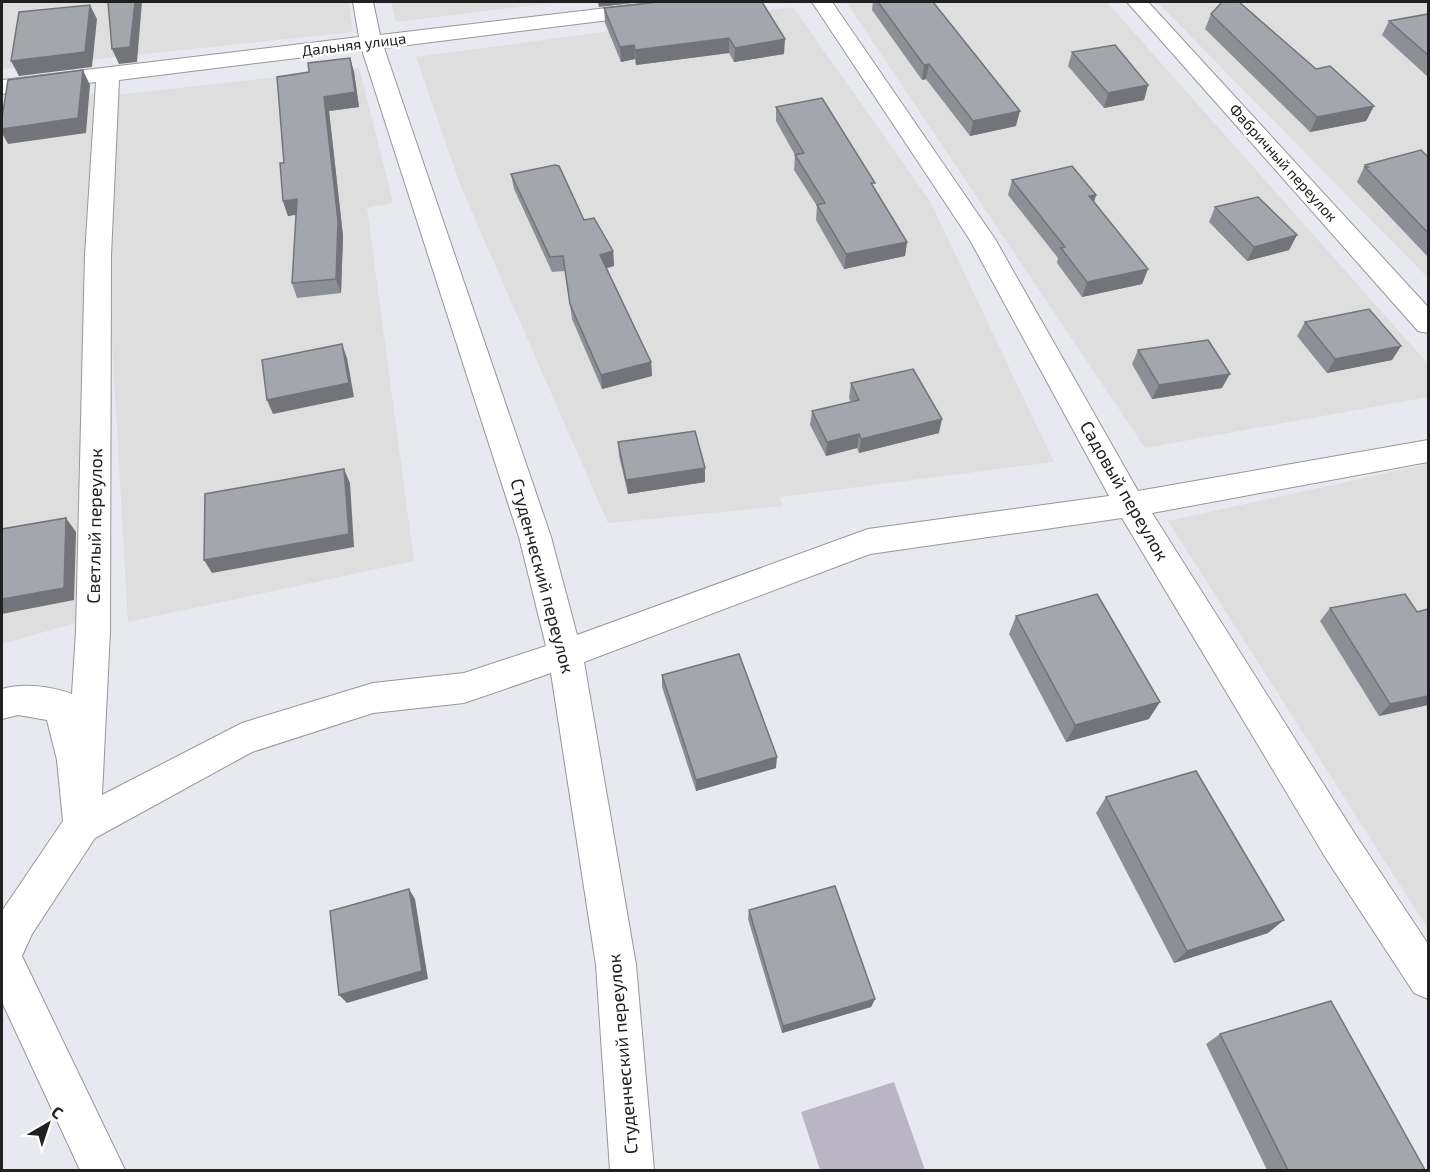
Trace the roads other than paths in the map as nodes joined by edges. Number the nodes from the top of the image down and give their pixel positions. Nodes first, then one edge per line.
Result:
1 (363, 2) edge
2 (706, 2) edge
3 (822, 2) edge
4 (1137, 2) edge
5 (371, 43) junction
6 (108, 76) junction
7 (2, 87) edge
8 (1428, 324) edge
9 (1428, 451) edge
10 (1130, 505) junction
11 (565, 654) junction
12 (2, 704) edge
13 (82, 825) junction
14 (2, 956) edge
15 (1428, 979) edge
16 (103, 1170) edge
17 (632, 1170) edge

1 - 5 street, Студенческий переулок
2 - 5 street, Дальняя улица
3 - 10 street, Садовый переулок
4 - 8 street, Фабричный переулок
5 - 6 street, Дальняя улица
5 - 11 street, Студенческий переулок
6 - 7 street, Дальняя улица
6 - 13 street, Светлый переулок
9 - 10 street
10 - 11 street
10 - 15 street, Садовый переулок
11 - 13 street
11 - 17 street, Студенческий переулок
12 - 13 street
13 - 14 street
14 - 16 street

